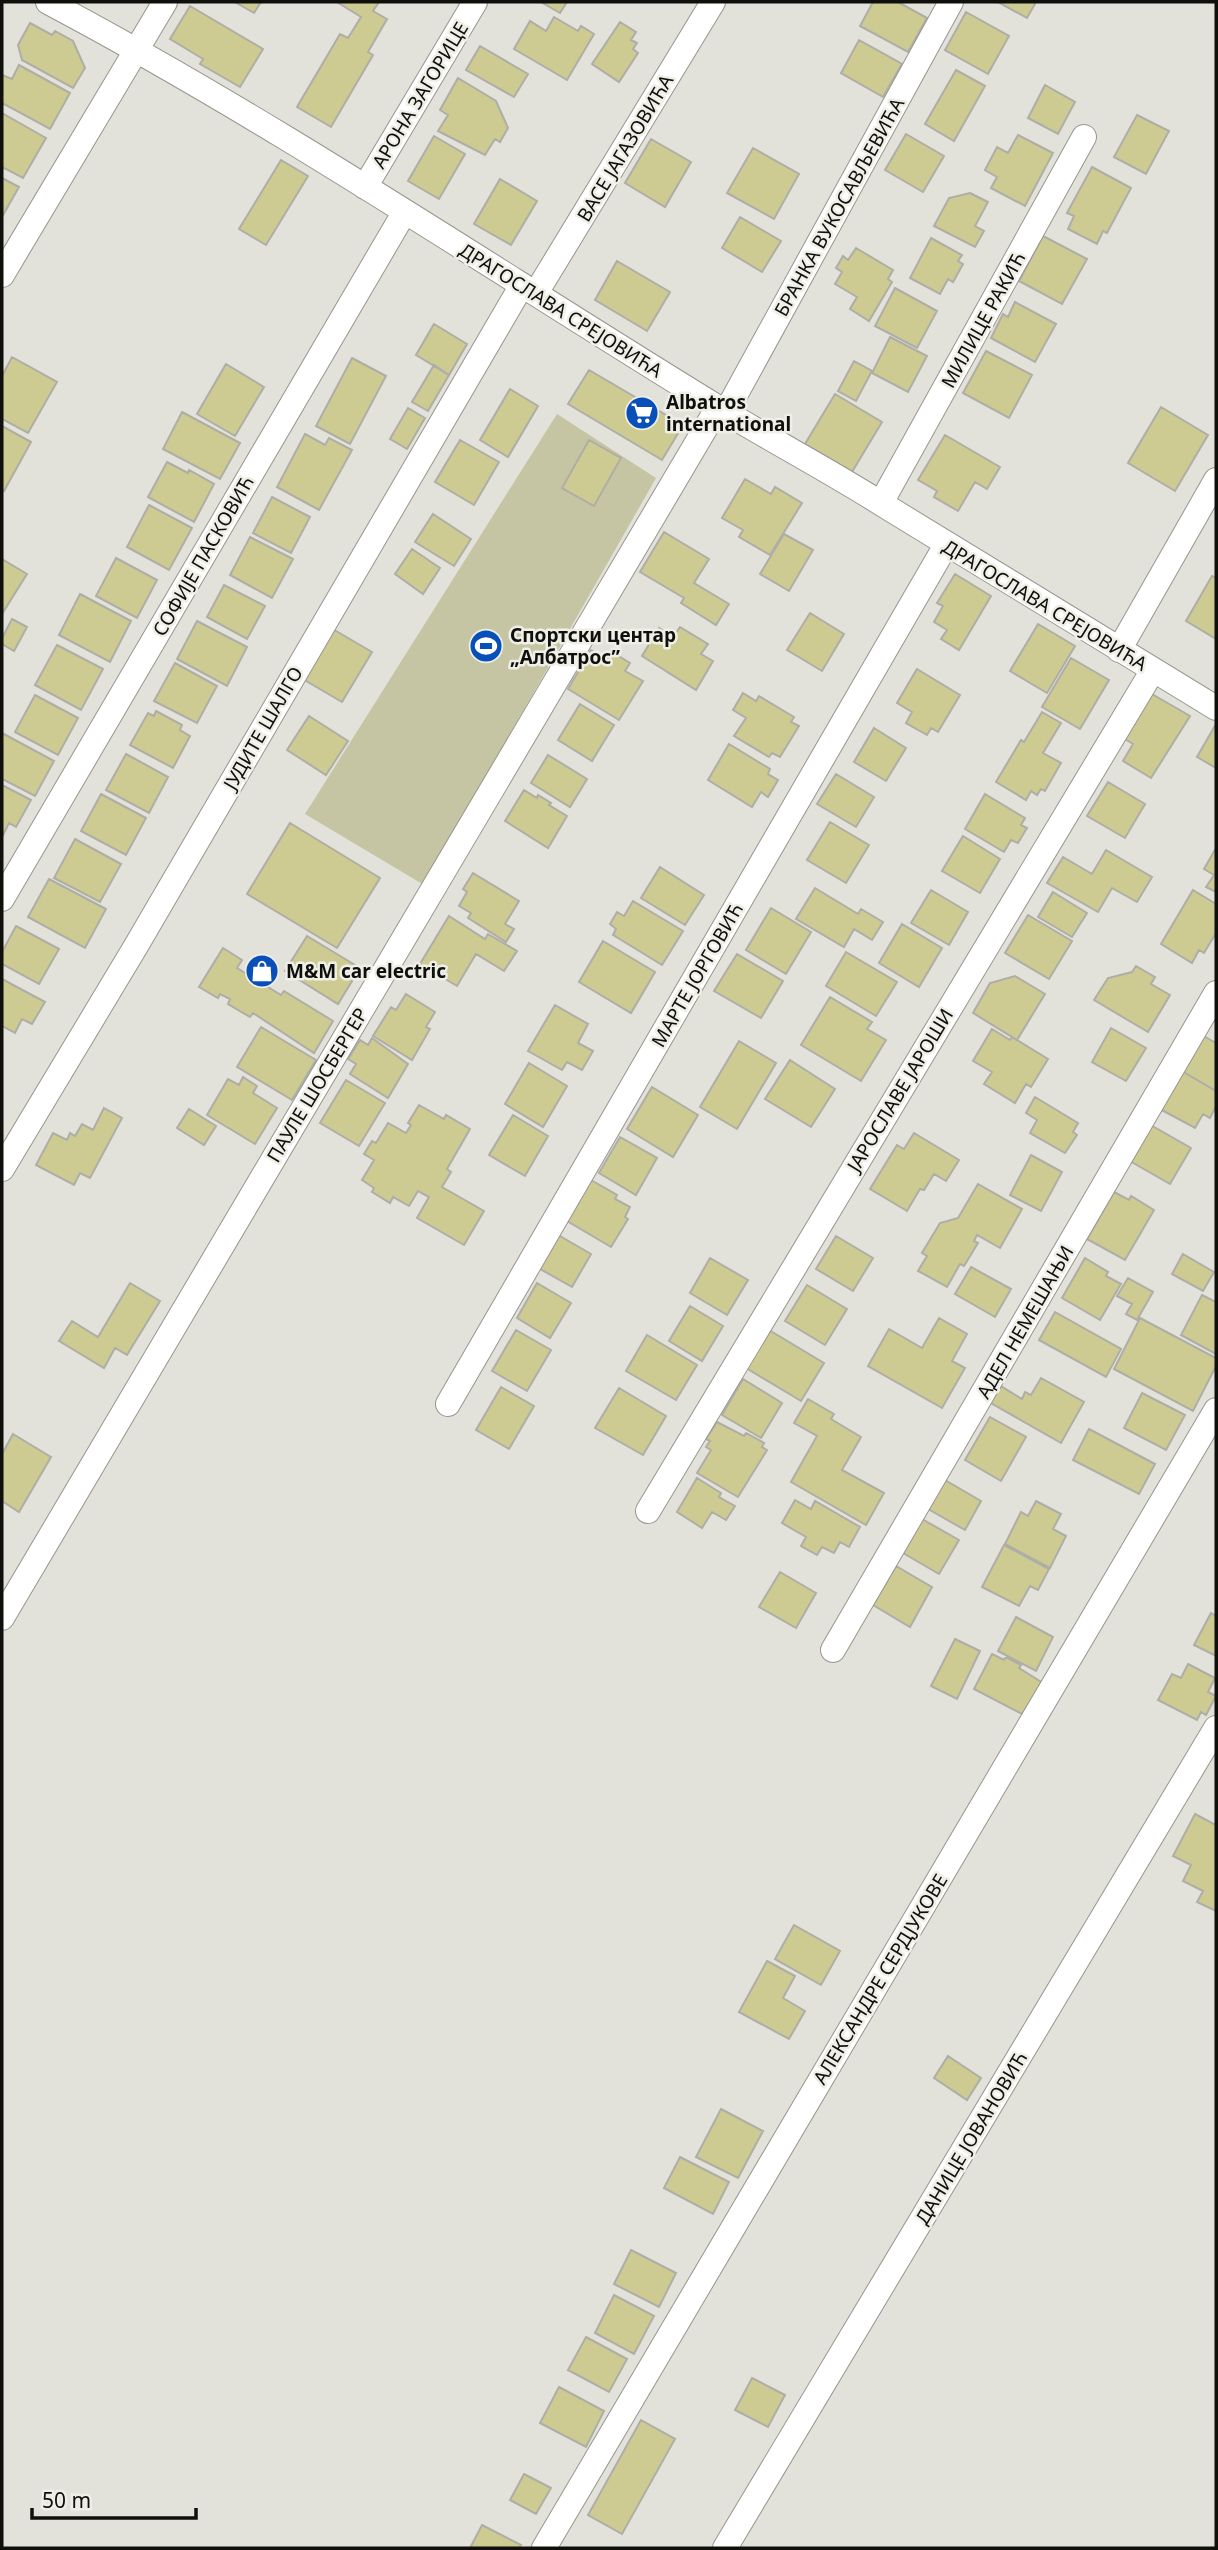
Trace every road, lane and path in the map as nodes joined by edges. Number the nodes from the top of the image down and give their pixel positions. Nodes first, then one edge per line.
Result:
1 (48, 2) edge
2 (165, 2) edge
3 (475, 2) edge
4 (713, 2) edge
5 (951, 2) edge
6 (136, 48) junction
7 (1084, 137) dead end
8 (365, 187) junction
9 (404, 213) junction
10 (2, 275) edge
11 (529, 289) junction
12 (722, 410) junction
13 (1216, 480) edge
14 (881, 503) junction
15 (946, 545) junction
16 (1119, 650) junction
17 (1153, 670) junction
18 (1216, 708) edge
19 (2, 899) edge
20 (1216, 993) edge
21 (2, 1169) edge
22 (448, 1404) dead end
23 (1216, 1410) edge
24 (648, 1511) dead end
25 (2, 1618) edge
26 (833, 1650) dead end
27 (1216, 1728) edge
28 (544, 2548) edge
29 (725, 2548) edge

1 - 6 street, ДРАГОСЛАВА СРЕЈОВИЋА
2 - 6 street
3 - 8 street, АРОНА ЗАГОРИЦЕ
4 - 11 street, ВАСЕ ЈАГАЗОВИЋА
5 - 12 street, БРАНКА ВУКОСАВЉЕВИЋА
6 - 8 street, ДРАГОСЛАВА СРЕЈОВИЋА
6 - 10 street
7 - 14 street, МИЛИЦЕ РАКИЋ
8 - 9 street, ДРАГОСЛАВА СРЕЈОВИЋА
9 - 11 street, ДРАГОСЛАВА СРЕЈОВИЋА
9 - 19 street, СОФИЈЕ ПАСКОВИЋ
11 - 12 street, ДРАГОСЛАВА СРЕЈОВИЋА
11 - 21 street, ЈУДИТЕ ШАЛГО
12 - 14 street, ДРАГОСЛАВА СРЕЈОВИЋА
12 - 25 street, ПАУЛЕ ШОСБЕРГЕР
13 - 16 street
14 - 15 street, ДРАГОСЛАВА СРЕЈОВИЋА
15 - 16 street, ДРАГОСЛАВА СРЕЈОВИЋА
15 - 22 street, МАРТЕ ЈОРГОВИЋ
16 - 17 street, ДРАГОСЛАВА СРЕЈОВИЋА
17 - 18 street, ДРАГОСЛАВА СРЕЈОВИЋА
17 - 24 street, ЈАРОСЛАВЕ ЈАРОШИ
20 - 26 street, АДЕЛ НЕМЕШАЊИ
23 - 28 street, АЛЕКСАНДРЕ СЕРДЈУКОВЕ
27 - 29 street, ДАНИЦЕ ЈОВАНОВИЋ

